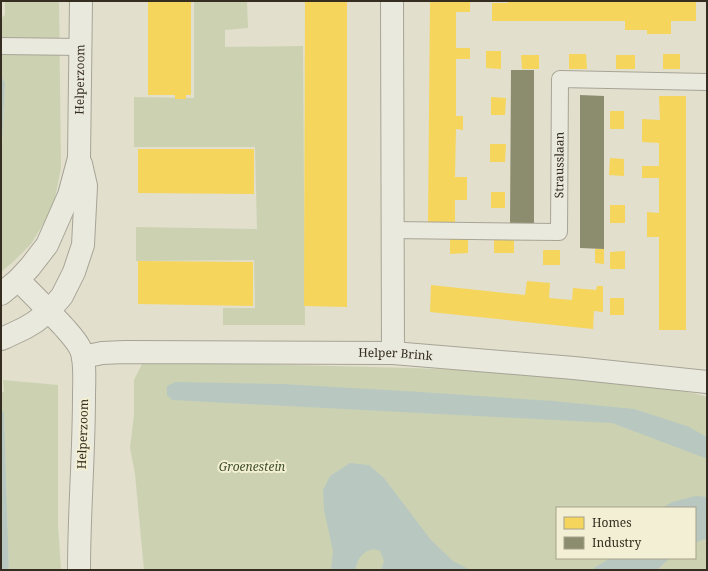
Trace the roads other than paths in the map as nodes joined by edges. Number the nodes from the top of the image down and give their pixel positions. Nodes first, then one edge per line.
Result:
1 (82, 1) edge
2 (392, 1) edge
3 (1, 46) edge
4 (81, 47) junction
5 (707, 82) edge
6 (79, 158) junction
7 (392, 230) junction
8 (18, 280) junction
9 (1, 294) edge
10 (49, 311) junction
11 (1, 339) edge
12 (394, 353) junction
13 (82, 357) junction
14 (707, 382) edge
15 (79, 570) edge

1 - 4 street, Helperzoom
2 - 7 street
3 - 4 lane
4 - 6 street, Helperzoom
5 - 7 lane, Strausslaan
6 - 8 street, Helperzoom
6 - 10 street, Helperzoom
7 - 12 street
8 - 9 street
8 - 10 street, Helperzoom
10 - 11 street
10 - 13 street, Helperzoom
12 - 13 street, Helper Brink
12 - 14 street, Helper Brink
13 - 15 street, Helperzoom

